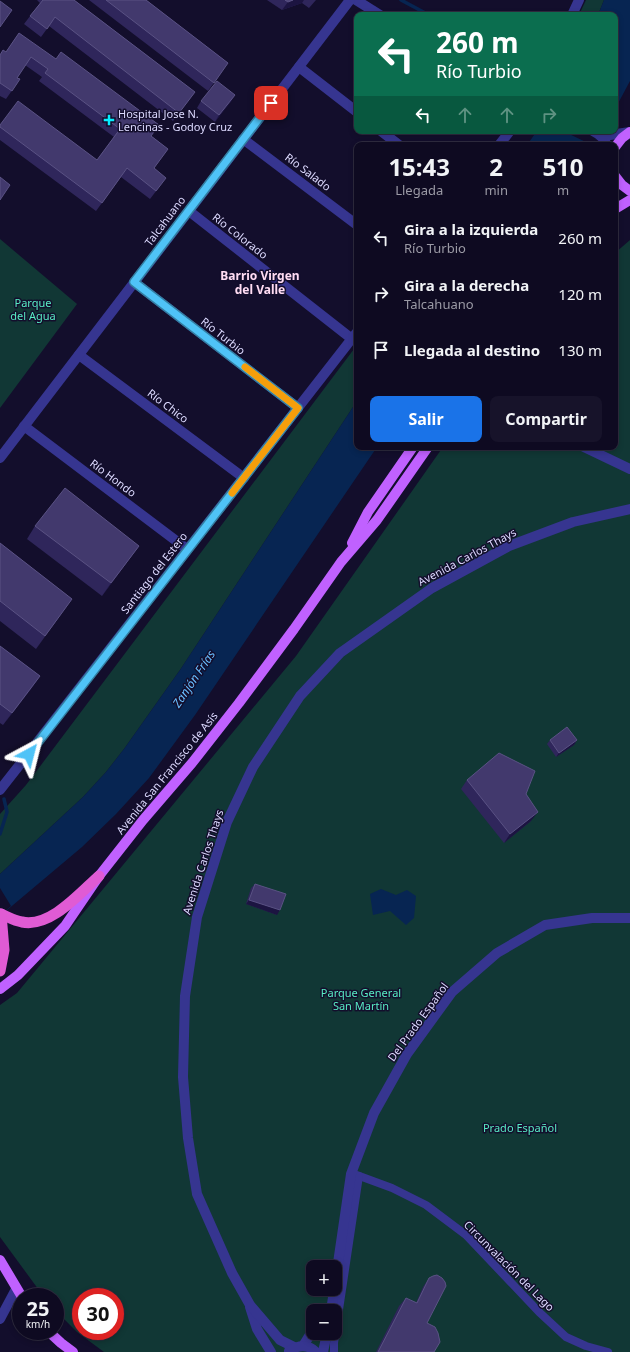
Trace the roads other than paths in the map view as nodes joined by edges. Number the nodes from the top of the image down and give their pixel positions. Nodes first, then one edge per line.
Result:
1 (350, 0) edge
2 (356, 0) edge
3 (579, 0) edge
4 (375, 12) edge
5 (573, 12) edge
6 (299, 67) junction
7 (354, 110) edge
8 (630, 132) edge
9 (385, 134) edge
10 (508, 134) edge
11 (597, 134) edge
12 (603, 134) edge
13 (617, 134) edge
14 (618, 134) edge
15 (244, 139) junction
16 (395, 142) edge
17 (501, 142) edge
18 (606, 142) edge
19 (618, 144) edge
20 (618, 180) edge
21 (630, 191) edge
22 (630, 200) edge
23 (618, 207) edge
24 (188, 211) junction
25 (354, 223) edge
26 (134, 282) junction
27 (354, 335) edge
28 (78, 355) junction
29 (298, 408) junction
30 (24, 426) junction
31 (411, 450) edge
32 (426, 450) edge
33 (590, 450) edge
34 (0, 458) edge
35 (630, 469) edge
36 (244, 478) junction
37 (630, 509) edge
38 (187, 550) junction
39 (341, 562) junction
40 (0, 790) edge
41 (99, 876) junction
42 (1, 913) edge
43 (630, 918) edge
44 (0, 971) edge
45 (0, 989) edge
46 (355, 1175) junction
47 (0, 1260) edge
48 (16, 1288) edge
49 (12, 1303) edge
50 (332, 1304) edge
51 (250, 1305) junction
52 (0, 1319) edge
53 (306, 1337) edge
54 (58, 1340) edge
55 (326, 1340) edge
56 (295, 1348) edge
57 (73, 1352) edge
58 (271, 1352) edge
59 (316, 1352) edge
60 (323, 1352) edge
61 (334, 1352) edge
62 (608, 1352) edge

1 - 6 street, Talcahuano
2 - 4 street
3 - 5 street
6 - 7 street
6 - 15 street, Talcahuano
8 - 14 street
8 - 19 main road
9 - 16 street
10 - 17 street
11 - 18 street
12 - 13 street
15 - 24 street, Talcahuano
15 - 25 street, Río Salado
20 - 21 main road
22 - 23 main road
24 - 26 street, Talcahuano
24 - 27 street, Río Colorado
26 - 28 street, Talcahuano
26 - 29 street, Río Turbio
27 - 29 street, Santiago del Estero
28 - 30 street, Talcahuano
28 - 36 street, Río Chico
29 - 36 street, Santiago del Estero
30 - 34 street, Talcahuano
30 - 38 street, Río Hondo
31 - 39 main road, Avenida San Francisco de Asís
32 - 39 main road, Avenida San Francisco de Asís
33 - 35 street
36 - 38 street, Santiago del Estero
37 - 51 street, Avenida Carlos Thays
38 - 40 street, Santiago del Estero
39 - 41 main road, Avenida San Francisco de Asís
41 - 42 highway
41 - 45 main road, Avenida San Francisco de Asís
42 - 44 highway
43 - 46 street, Del Prado Español
46 - 50 street, Del Prado Español
46 - 61 street
46 - 62 street, Circunvalación del Lago
47 - 48 main road
49 - 52 street
51 - 56 street, Avenida Carlos Thays
51 - 58 street, Avenida Carlos Thays
53 - 56 street
54 - 57 main road
55 - 60 street
56 - 59 street, Avenida Carlos Thays

